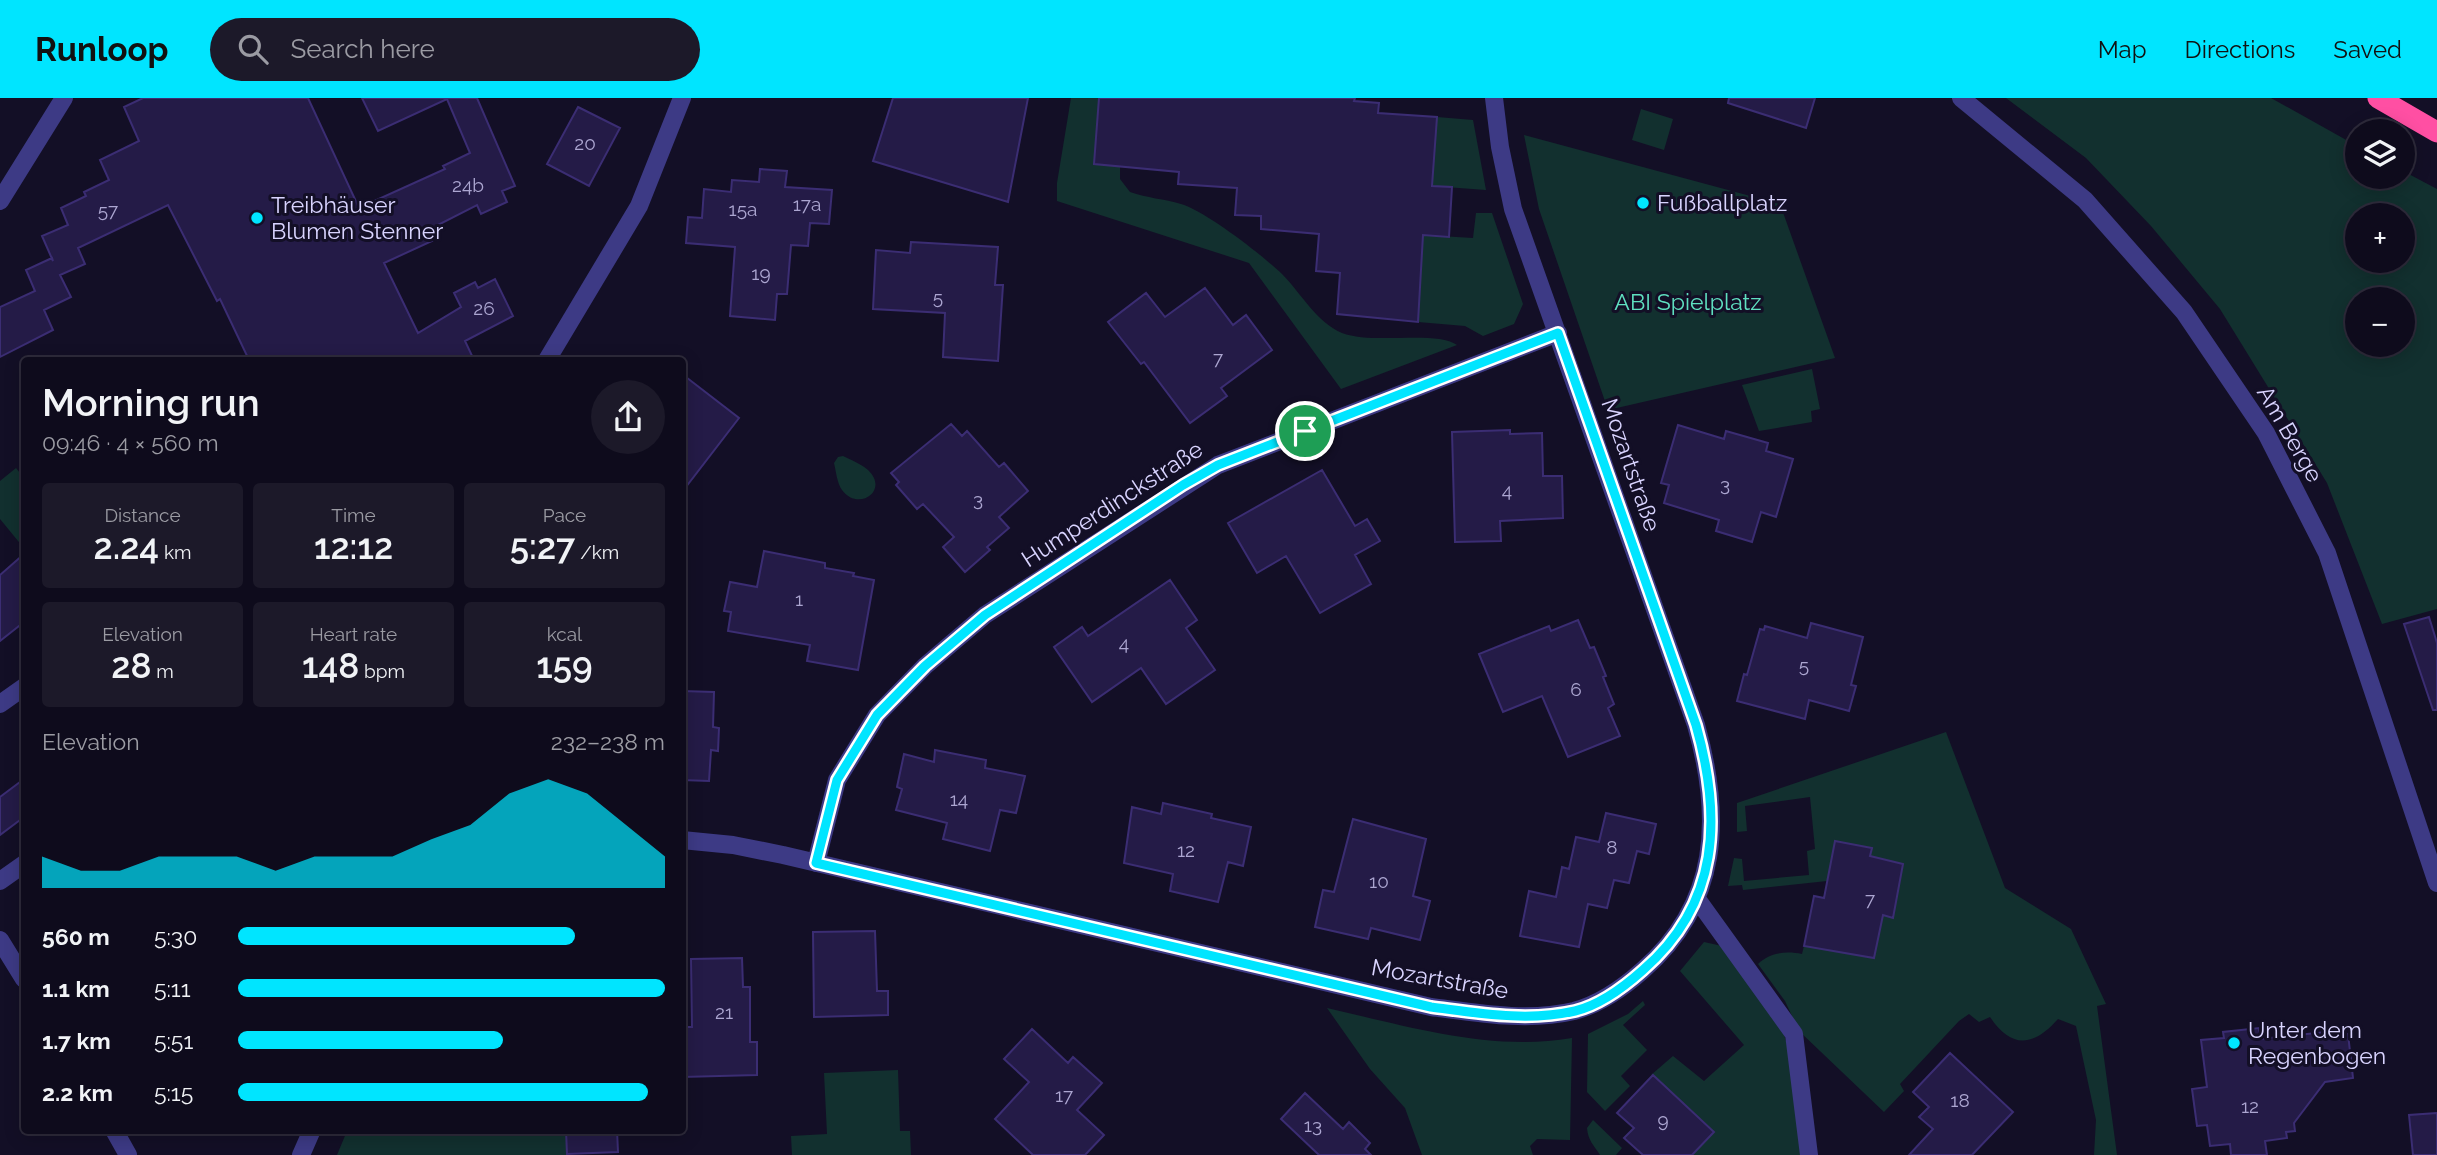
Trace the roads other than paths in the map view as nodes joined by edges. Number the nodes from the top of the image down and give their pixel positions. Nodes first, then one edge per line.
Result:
1 (64, 98) edge
2 (682, 98) edge
3 (1494, 98) edge
4 (1961, 98) edge
5 (2378, 98) edge
6 (2437, 132) edge
7 (0, 201) edge
8 (1558, 333) junction
9 (549, 357) edge
10 (21, 689) edge
11 (0, 704) edge
12 (686, 840) edge
13 (816, 863) junction
14 (21, 866) edge
15 (0, 881) edge
16 (2437, 883) edge
17 (1697, 899) junction
18 (0, 940) edge
19 (21, 974) edge
20 (116, 1134) edge
21 (310, 1134) edge
22 (128, 1155) edge
23 (301, 1155) edge
24 (1809, 1155) edge

1 - 7 street
2 - 9 street
3 - 8 street, Mozartstraße
4 - 16 street, Am Berge
5 - 6 highway
8 - 13 street, Humperdinckstraße
8 - 17 street, Mozartstraße
10 - 11 street
12 - 13 street, Mozartstraße
13 - 17 street, Mozartstraße
14 - 15 street
17 - 24 street
18 - 19 street
20 - 22 street
21 - 23 street

